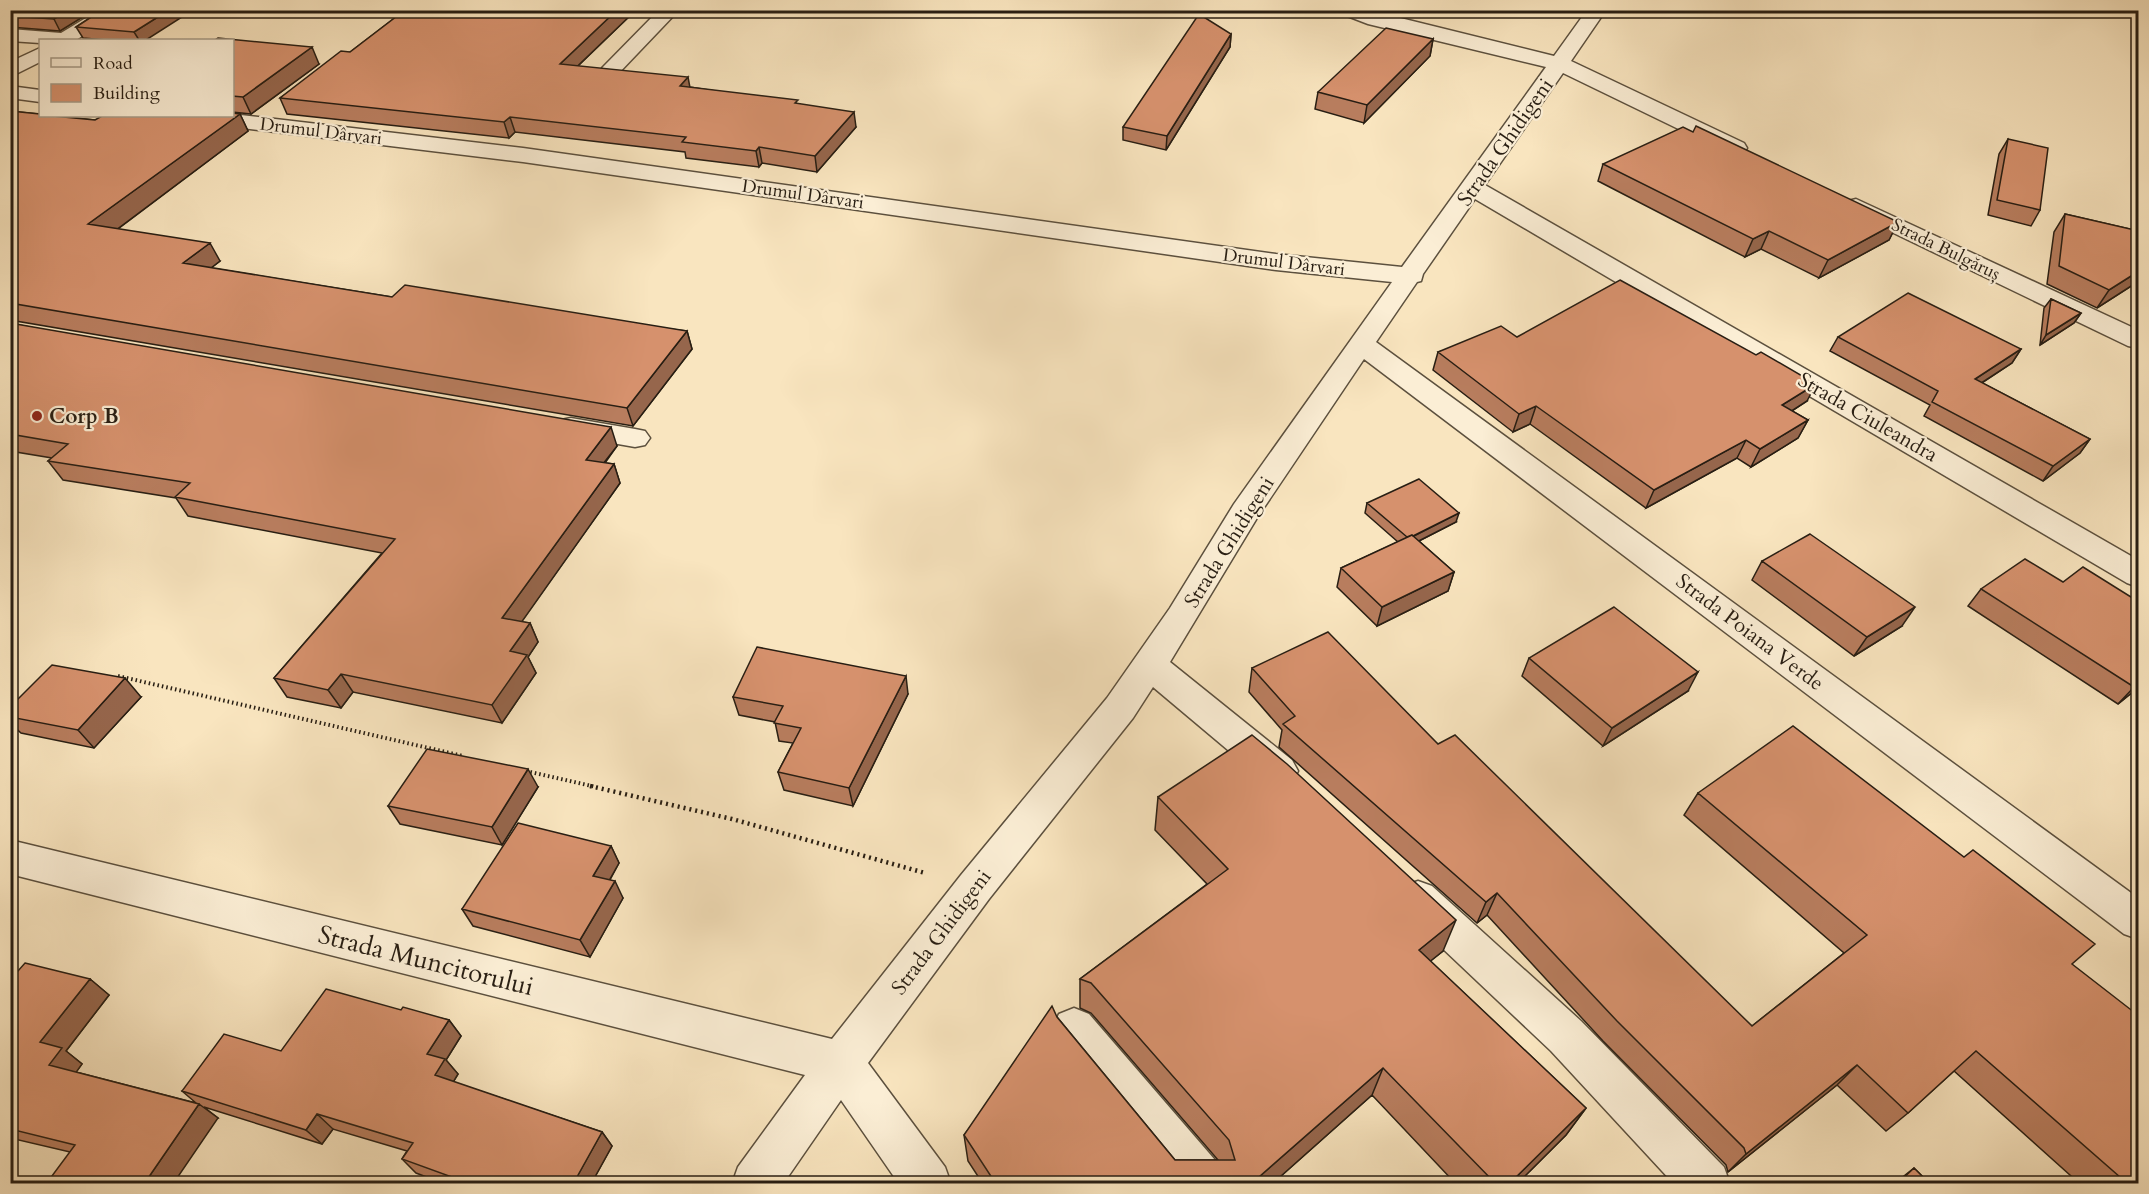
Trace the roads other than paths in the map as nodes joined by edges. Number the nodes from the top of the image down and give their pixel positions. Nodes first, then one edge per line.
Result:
1 (114, 10) edge
2 (670, 10) edge
3 (1349, 10) edge
4 (1597, 10) edge
5 (10, 35) edge
6 (53, 39) edge
7 (66, 39) edge
8 (39, 55) edge
9 (1560, 64) junction
10 (610, 70) edge
11 (10, 71) edge
12 (10, 92) edge
13 (39, 96) edge
14 (275, 110) dead end
15 (201, 117) edge
16 (256, 124) junction
17 (1752, 156) edge
18 (1473, 188) junction
19 (1838, 197) edge
20 (1412, 276) junction
21 (2139, 340) edge
22 (1361, 344) junction
23 (542, 422) edge
24 (635, 438) dead end
25 (2139, 575) edge
26 (1150, 665) junction
27 (1304, 792) edge
28 (10, 857) edge
29 (1391, 873) edge
30 (2139, 921) edge
31 (1074, 1029) dead end
32 (841, 1062) junction
33 (755, 1184) edge
34 (928, 1184) edge
35 (1204, 1184) edge
36 (1707, 1184) edge

1 - 7 street
2 - 10 street
3 - 9 street, Strada Ghidigeni
4 - 9 street
5 - 6 street
8 - 11 street
9 - 17 street
9 - 18 street, Strada Ghidigeni
12 - 13 street
14 - 16 street
15 - 16 street, Drumul Dârvari
16 - 20 street, Drumul Dârvari
18 - 20 street, Strada Ghidigeni
18 - 25 street, Strada Ciuleandra
19 - 21 street, Strada Bulgăruș
20 - 22 street, Strada Ghidigeni
22 - 26 street, Strada Ghidigeni
22 - 30 street, Strada Poiana Verde
23 - 24 street
26 - 27 street
26 - 32 street, Strada Ghidigeni
28 - 32 street, Strada Muncitorului
29 - 36 street
31 - 35 street
32 - 33 street, Strada Ghidigeni
32 - 34 street

